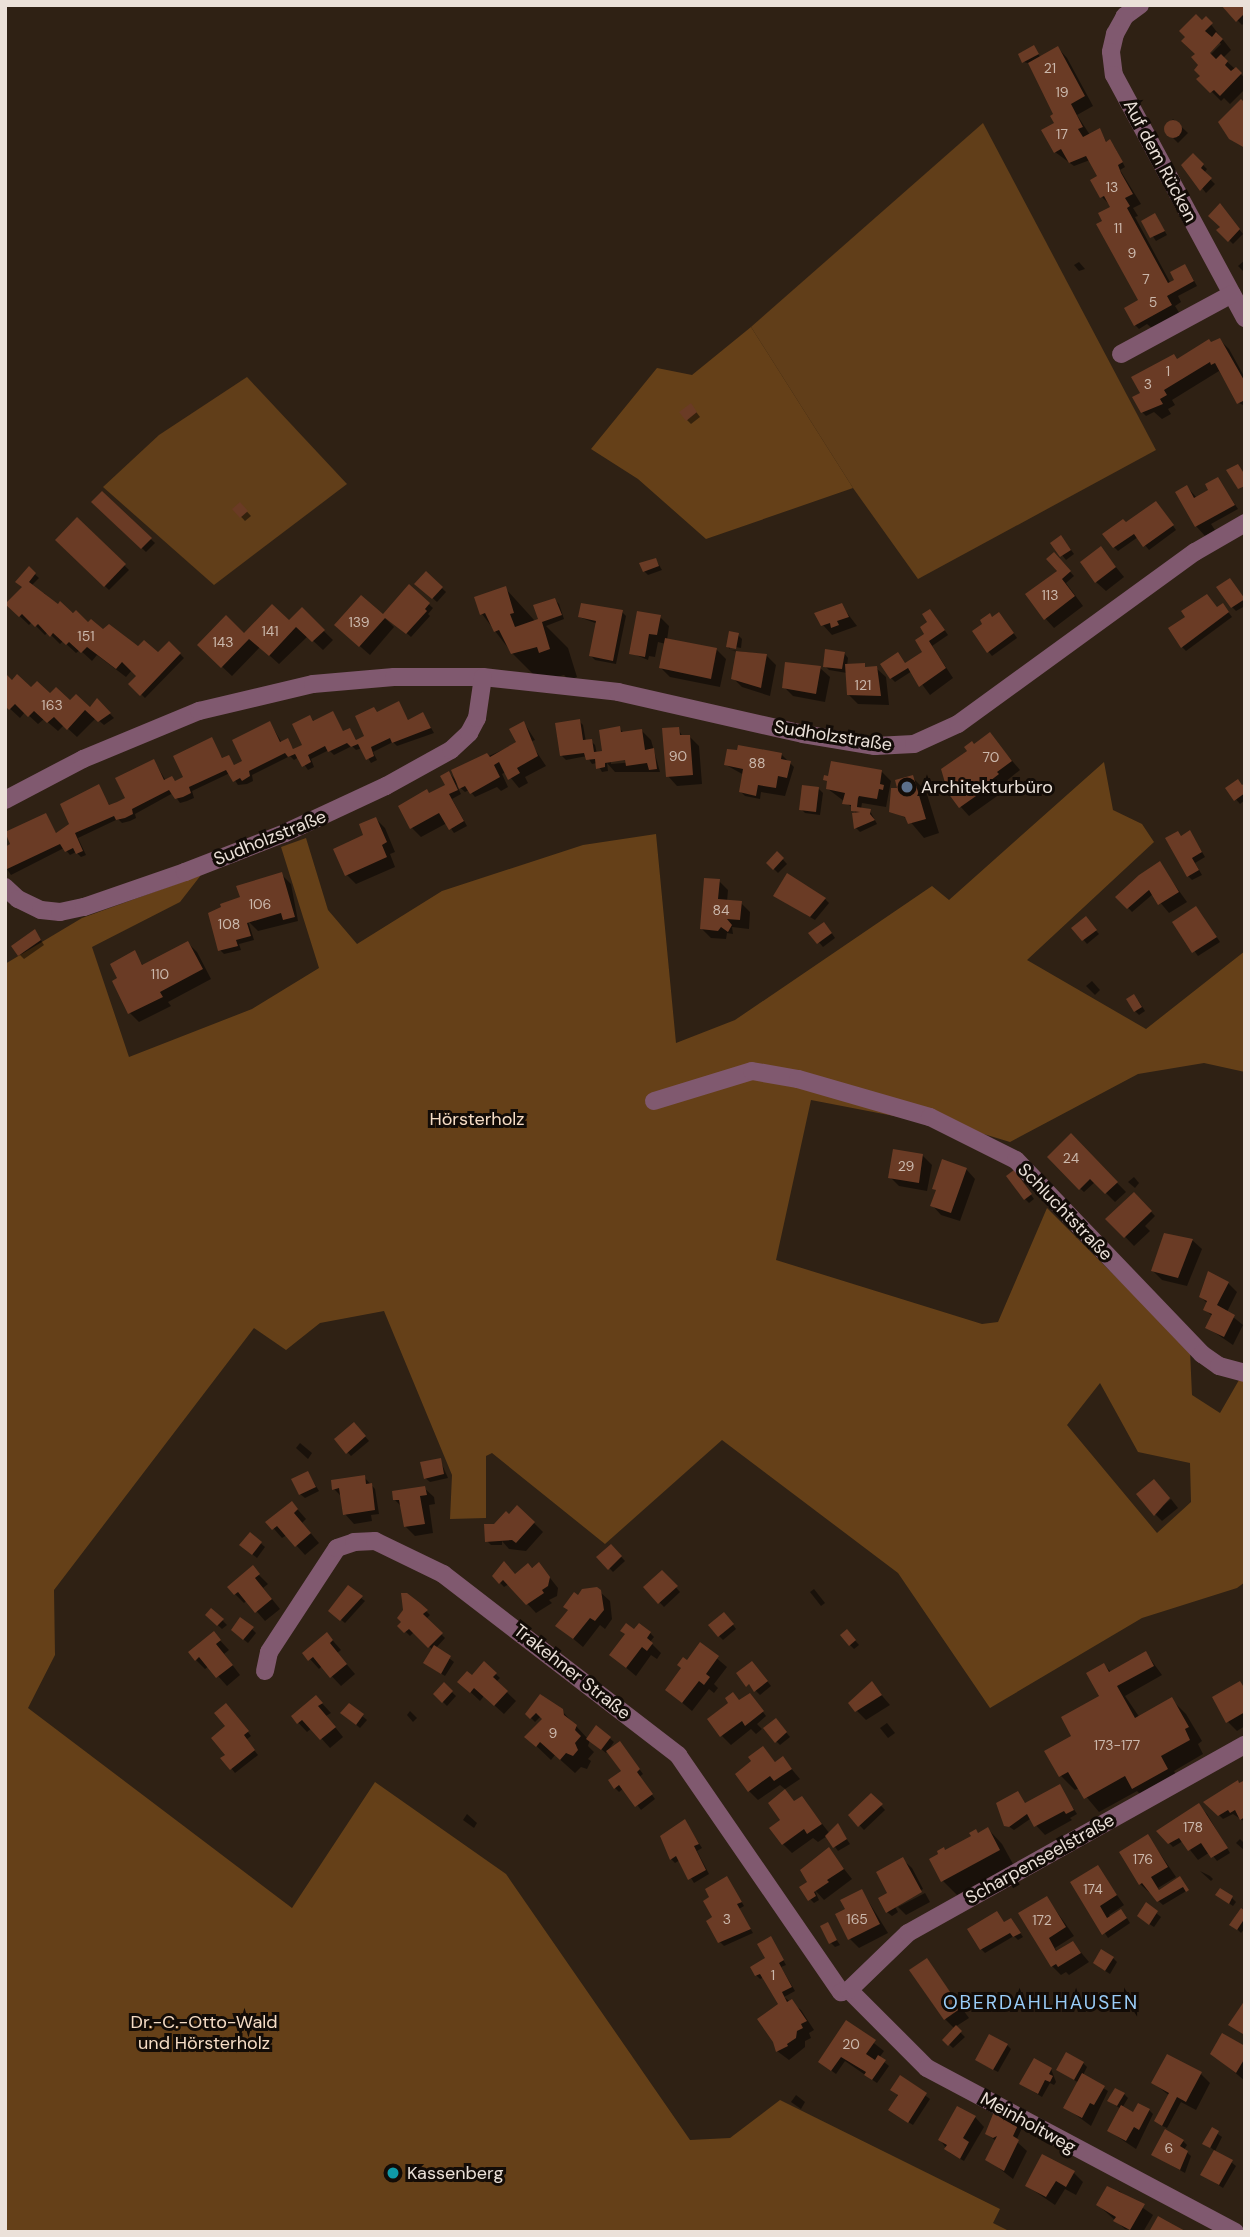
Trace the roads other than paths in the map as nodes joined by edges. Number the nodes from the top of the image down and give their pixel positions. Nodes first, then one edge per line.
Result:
1 (1140, 5) edge
2 (1231, 294) junction
3 (1245, 318) edge
4 (1121, 354) dead end
5 (1245, 523) edge
6 (483, 677) junction
7 (5, 800) edge
8 (5, 887) edge
9 (654, 1101) dead end
10 (1245, 1373) edge
11 (265, 1671) dead end
12 (1245, 1745) edge
13 (845, 1991) junction
14 (1235, 2232) edge

1 - 2 street, Auf dem Rücken
2 - 3 street, Auf dem Rücken
2 - 4 street
5 - 6 street, Sudholzstraße
6 - 7 street, Sudholzstraße
6 - 8 street, Sudholzstraße
9 - 10 street, Schluchtstraße
11 - 13 street, Trakehner Straße
12 - 13 street, Scharpenseelstraße
13 - 14 street, Meinholtweg

